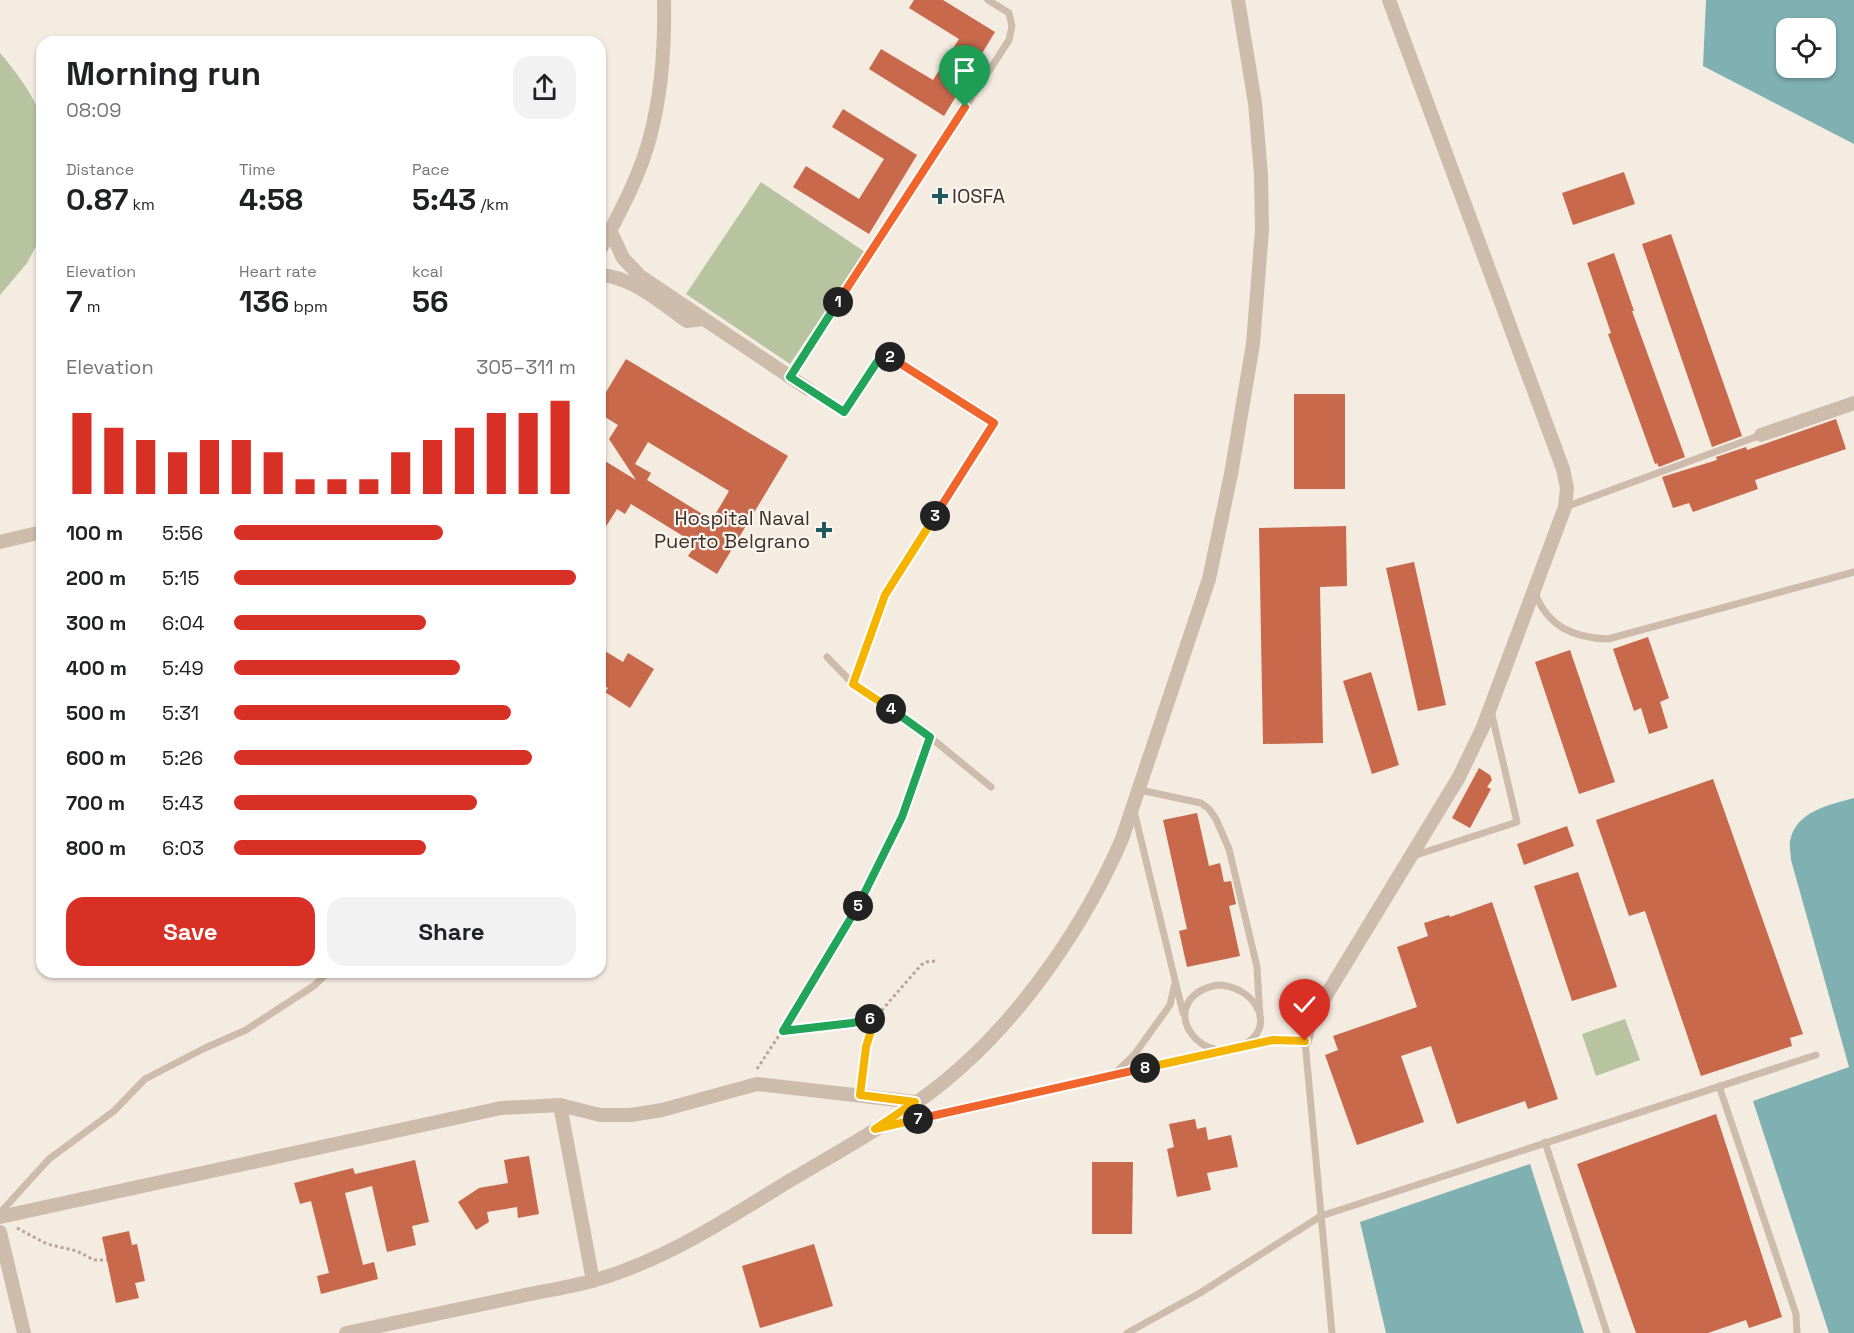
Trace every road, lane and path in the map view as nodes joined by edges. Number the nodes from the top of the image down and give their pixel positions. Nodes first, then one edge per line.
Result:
1 (664, 0) edge
2 (988, 0) edge
3 (1238, 0) edge
4 (1389, 0) edge
5 (610, 230) junction
6 (606, 238) edge
7 (606, 276) edge
8 (703, 319) junction
9 (790, 377) junction
10 (808, 389) joint
11 (1854, 403) edge
12 (1761, 435) joint
13 (1565, 507) junction
14 (36, 533) edge
15 (0, 542) edge
16 (1854, 572) edge
17 (1534, 590) junction
18 (827, 657) dead end
19 (853, 684) junction
20 (1490, 709) junction
21 (930, 737) junction
22 (991, 787) dead end
23 (1140, 790) junction
24 (1134, 808) junction
25 (1410, 857) junction
26 (936, 961) dead end
27 (322, 978) edge
28 (1175, 980) junction
29 (1260, 1017) junction
30 (875, 1018) junction
31 (1184, 1018) junction
32 (783, 1031) junction
33 (1305, 1041) junction
34 (1237, 1047) junction
35 (1816, 1054) dead end
36 (1112, 1076) junction
37 (746, 1086) junction
38 (1719, 1086) junction
39 (860, 1095) junction
40 (915, 1102) junction
41 (560, 1105) junction
42 (875, 1129) junction
43 (1545, 1142) junction
44 (1321, 1216) junction
45 (2, 1222) edge
46 (106, 1260) dead end
47 (593, 1281) junction
48 (24, 1333) edge
49 (346, 1333) edge
50 (1127, 1333) edge
51 (1332, 1333) edge
52 (1607, 1333) edge
53 (1797, 1333) edge

1 - 5 street
2 - 9 lane
3 - 23 street
4 - 13 street
5 - 6 street
5 - 8 street
7 - 8 street
8 - 9 street
9 - 10 street
10 - 19 lane
11 - 12 street
12 - 13 lane
13 - 17 street
14 - 15 street
16 - 17 lane
17 - 20 street
18 - 19 lane
19 - 21 lane
20 - 25 street
20 - 25 lane
21 - 22 lane
21 - 32 path
23 - 24 street
23 - 29 lane
24 - 28 lane
24 - 40 street
25 - 33 street
26 - 30 path
27 - 45 lane
28 - 31 lane
28 - 36 lane
29 - 31 lane
29 - 34 lane
30 - 32 path
30 - 39 path
31 - 34 lane
32 - 37 path
33 - 34 lane
33 - 44 lane
34 - 36 lane
35 - 38 lane
36 - 42 lane
37 - 39 street
37 - 41 street
38 - 43 lane
38 - 53 lane
39 - 40 street
40 - 42 street
41 - 45 street
41 - 47 street
42 - 47 street
43 - 44 lane
43 - 52 lane
44 - 50 lane
44 - 51 lane
45 - 46 path
45 - 48 street
47 - 49 street

